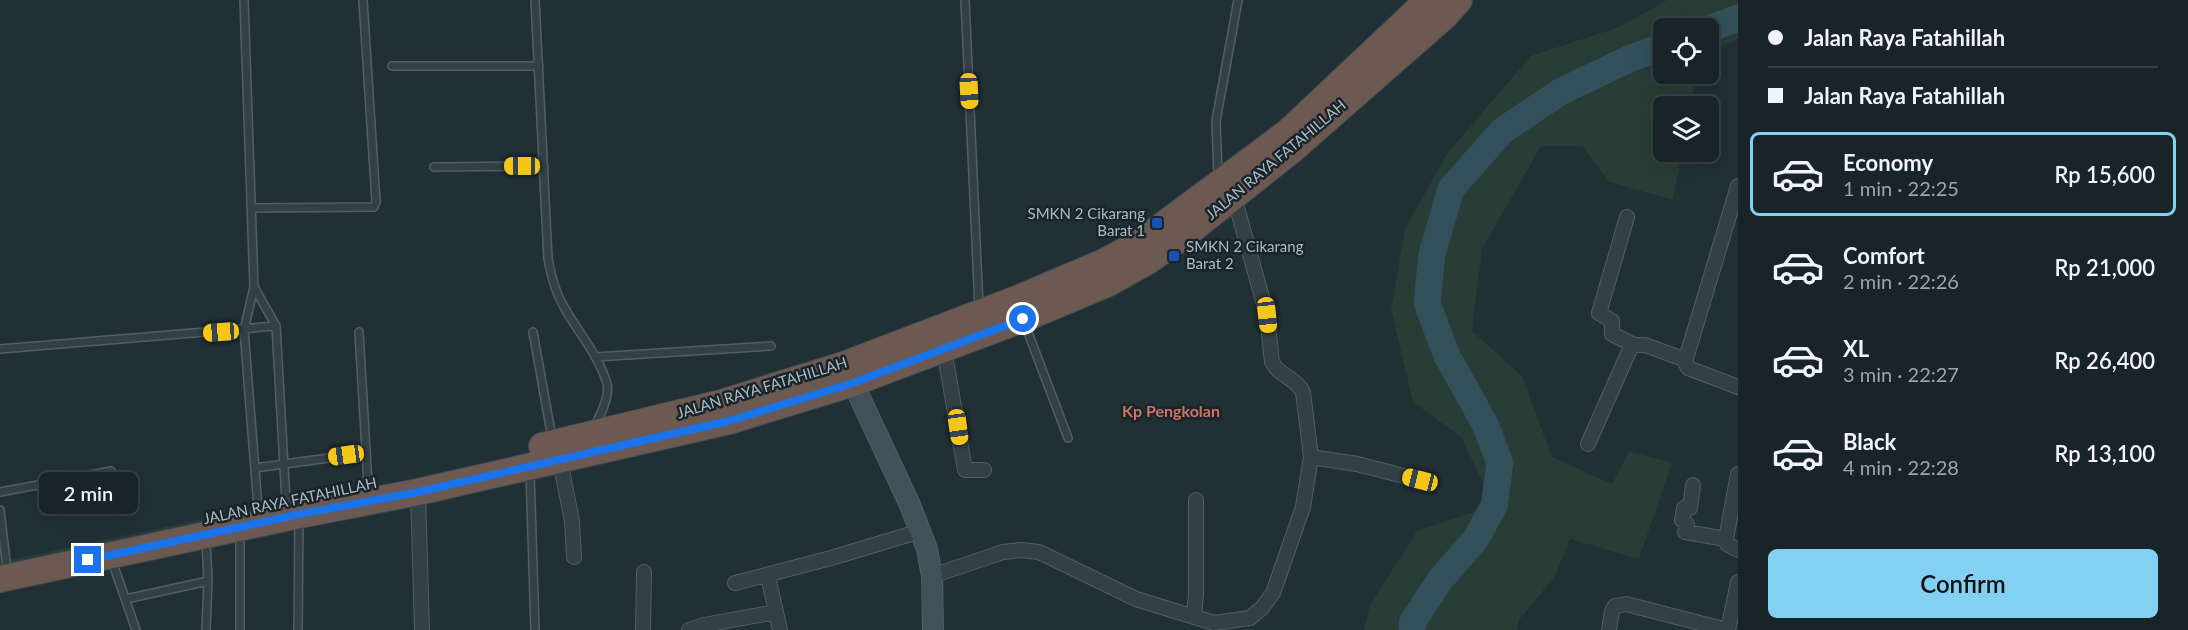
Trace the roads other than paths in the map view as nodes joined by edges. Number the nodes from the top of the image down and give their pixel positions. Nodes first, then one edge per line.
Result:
1 (244, 0) edge
2 (363, 0) edge
3 (535, 0) edge
4 (965, 0) edge
5 (1238, 0) edge
6 (1428, 0) edge
7 (1459, 0) edge
8 (392, 66) dead end
9 (539, 66) junction
10 (544, 166) junction
11 (434, 167) dead end
12 (1738, 186) edge
13 (1226, 191) junction
14 (251, 208) junction
15 (1627, 217) dead end
16 (254, 287) junction
17 (980, 312) junction
18 (1023, 319) junction
19 (276, 326) junction
20 (243, 330) junction
21 (359, 332) dead end
22 (533, 332) dead end
23 (1634, 345) junction
24 (771, 346) dead end
25 (0, 348) edge
26 (944, 349) junction
27 (595, 357) junction
28 (1686, 360) junction
29 (853, 383) junction
30 (1738, 387) edge
31 (591, 435) junction
32 (1068, 438) dead end
33 (1588, 444) dead end
34 (557, 452) junction
35 (366, 453) junction
36 (1311, 457) junction
37 (284, 464) junction
38 (530, 467) junction
39 (255, 468) junction
40 (984, 470) dead end
41 (111, 471) dead end
42 (1738, 474) edge
43 (1420, 480) dead end
44 (368, 484) junction
45 (1693, 484) dead end
46 (0, 492) edge
47 (418, 492) junction
48 (1197, 500) dead end
49 (0, 510) edge
50 (277, 510) junction
51 (240, 527) junction
52 (921, 531) junction
53 (205, 534) junction
54 (1726, 539) junction
55 (1738, 550) edge
56 (110, 556) junction
57 (574, 557) dead end
58 (2, 567) edge
59 (644, 572) dead end
60 (768, 576) junction
61 (932, 576) junction
62 (208, 581) junction
63 (1738, 582) edge
64 (735, 583) dead end
65 (126, 599) junction
66 (776, 612) junction
67 (1194, 617) junction
68 (136, 630) edge
69 (206, 630) edge
70 (240, 630) edge
71 (298, 630) edge
72 (422, 630) edge
73 (534, 630) edge
74 (643, 630) edge
75 (689, 630) edge
76 (780, 630) edge
77 (933, 630) edge
78 (1609, 630) edge
79 (1728, 630) edge

1 - 14 lane
2 - 14 lane
3 - 9 lane
4 - 17 lane
5 - 13 lane
6 - 13 highway, JALAN RAYA FATAHILLAH
7 - 13 highway, JALAN RAYA FATAHILLAH
8 - 9 lane
9 - 10 lane
10 - 11 lane
10 - 27 lane
12 - 28 street
13 - 17 highway, JALAN RAYA FATAHILLAH
13 - 18 highway, JALAN RAYA FATAHILLAH
13 - 36 street
14 - 16 lane
15 - 23 street
16 - 19 lane
16 - 20 lane
17 - 31 highway, JALAN RAYA FATAHILLAH
18 - 26 highway, JALAN RAYA FATAHILLAH
18 - 32 lane
19 - 20 lane
19 - 37 lane
20 - 25 lane
20 - 39 lane
21 - 35 lane
22 - 34 lane
23 - 28 street
23 - 33 street
24 - 27 lane
26 - 29 highway, JALAN RAYA FATAHILLAH
26 - 40 street
27 - 31 lane
28 - 30 street
29 - 34 highway, JALAN RAYA FATAHILLAH
29 - 52 street
31 - 34 highway, JALAN RAYA FATAHILLAH
34 - 38 highway, JALAN RAYA FATAHILLAH
34 - 44 highway, JALAN RAYA FATAHILLAH
34 - 57 street
35 - 37 lane
35 - 44 lane
36 - 43 street
36 - 67 street
37 - 39 lane
37 - 50 lane
38 - 47 highway, JALAN RAYA FATAHILLAH
38 - 73 lane
39 - 50 lane
41 - 46 lane
42 - 54 street
44 - 50 highway, JALAN RAYA FATAHILLAH
45 - 54 street
47 - 50 highway, JALAN RAYA FATAHILLAH
47 - 72 street
48 - 67 street
49 - 58 lane
50 - 51 highway, JALAN RAYA FATAHILLAH
50 - 58 highway, JALAN RAYA FATAHILLAH
50 - 71 lane
51 - 53 highway, JALAN RAYA FATAHILLAH
51 - 70 lane
52 - 60 street
52 - 61 street
53 - 56 highway, JALAN RAYA FATAHILLAH
53 - 62 lane
54 - 55 street
56 - 58 highway, JALAN RAYA FATAHILLAH
56 - 65 lane
59 - 74 street
60 - 64 street
60 - 66 street
61 - 67 street
61 - 77 street
62 - 65 lane
62 - 69 lane
63 - 79 street
65 - 68 lane
66 - 75 street
66 - 76 street
78 - 79 street

